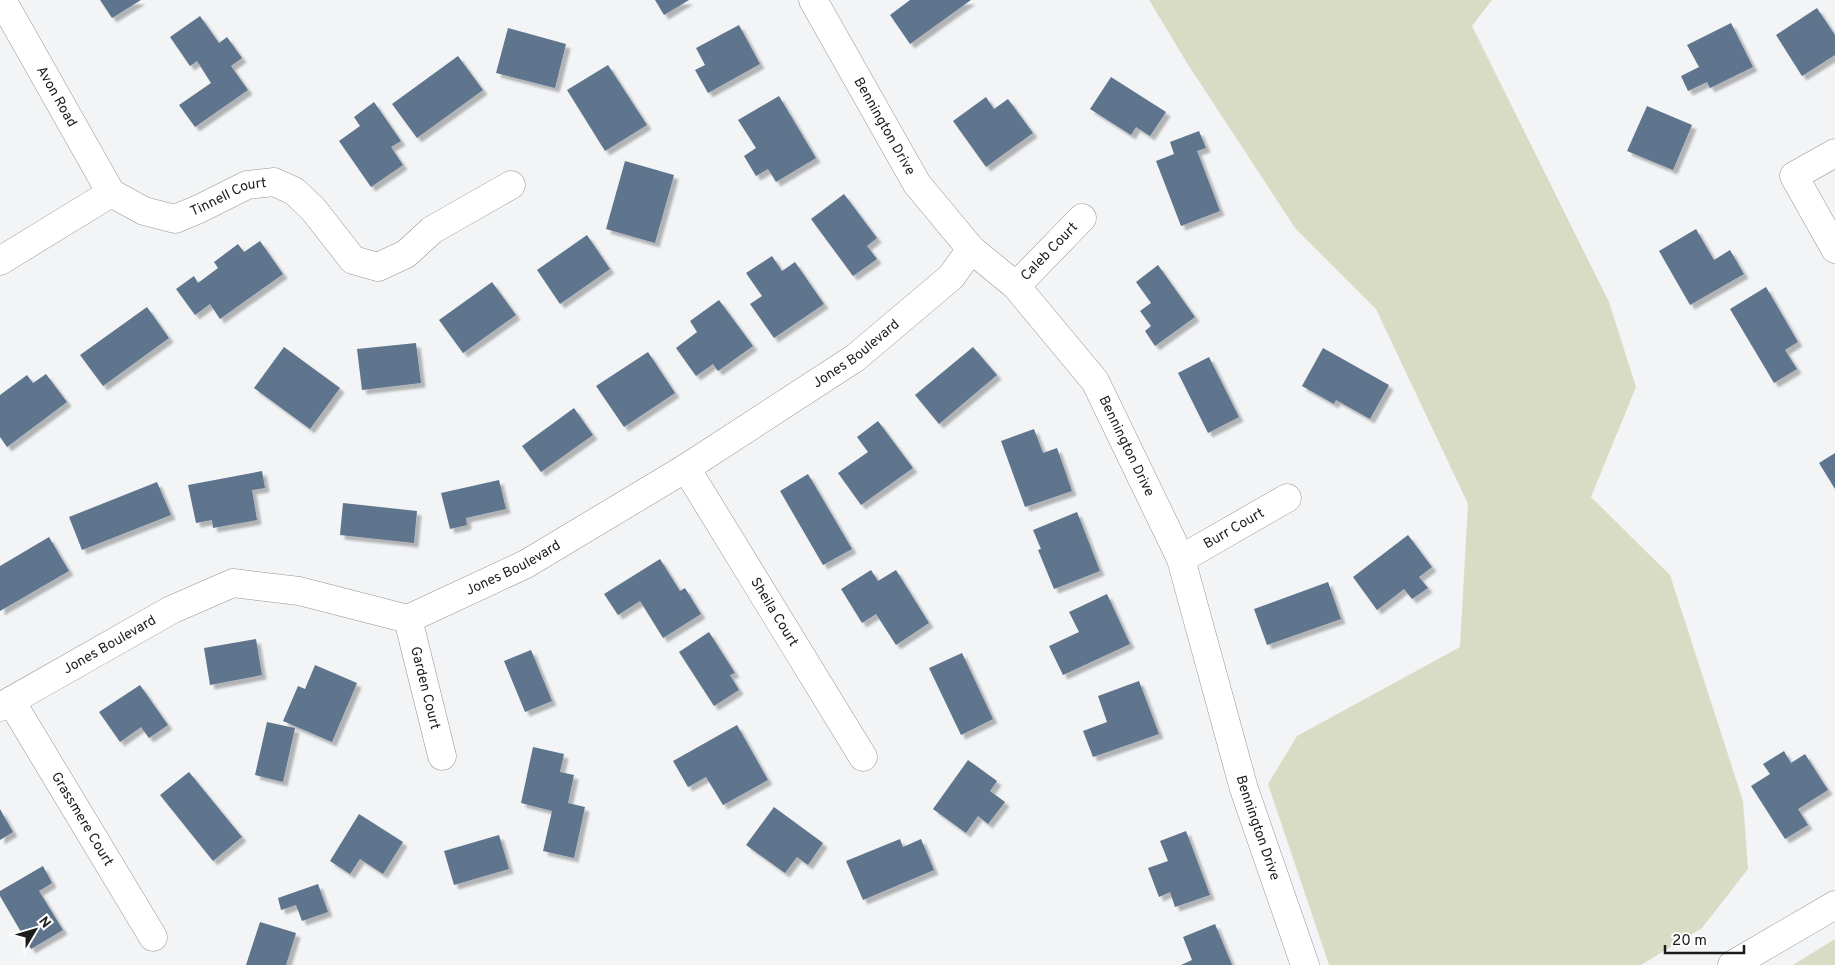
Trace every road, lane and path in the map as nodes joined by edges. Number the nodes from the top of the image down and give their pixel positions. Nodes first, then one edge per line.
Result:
1 (2, 0) edge
2 (813, 0) edge
3 (1835, 153) edge
4 (511, 185) dead end
5 (111, 193) junction
6 (1082, 218) dead end
7 (970, 249) junction
8 (1835, 249) edge
9 (0, 261) edge
10 (1016, 286) junction
11 (686, 468) junction
12 (1287, 498) dead end
13 (1181, 559) junction
14 (408, 619) junction
15 (6, 704) edge
16 (442, 756) dead end
17 (863, 757) dead end
18 (1835, 904) edge
19 (153, 937) dead end
20 (1305, 965) edge
21 (1732, 965) edge

1 - 5 street, Avon Road
2 - 7 street, Bennington Drive
3 - 8 street
4 - 5 street, Tinnell Court
5 - 9 street
6 - 10 street, Caleb Court
7 - 10 street, Bennington Drive
7 - 11 street, Jones Boulevard
10 - 13 street, Bennington Drive
11 - 14 street, Jones Boulevard
11 - 17 street, Sheila Court
12 - 13 street, Burr Court
13 - 20 street, Bennington Drive
14 - 15 street, Jones Boulevard
14 - 16 street, Garden Court
15 - 19 street, Grassmere Court
18 - 21 street

